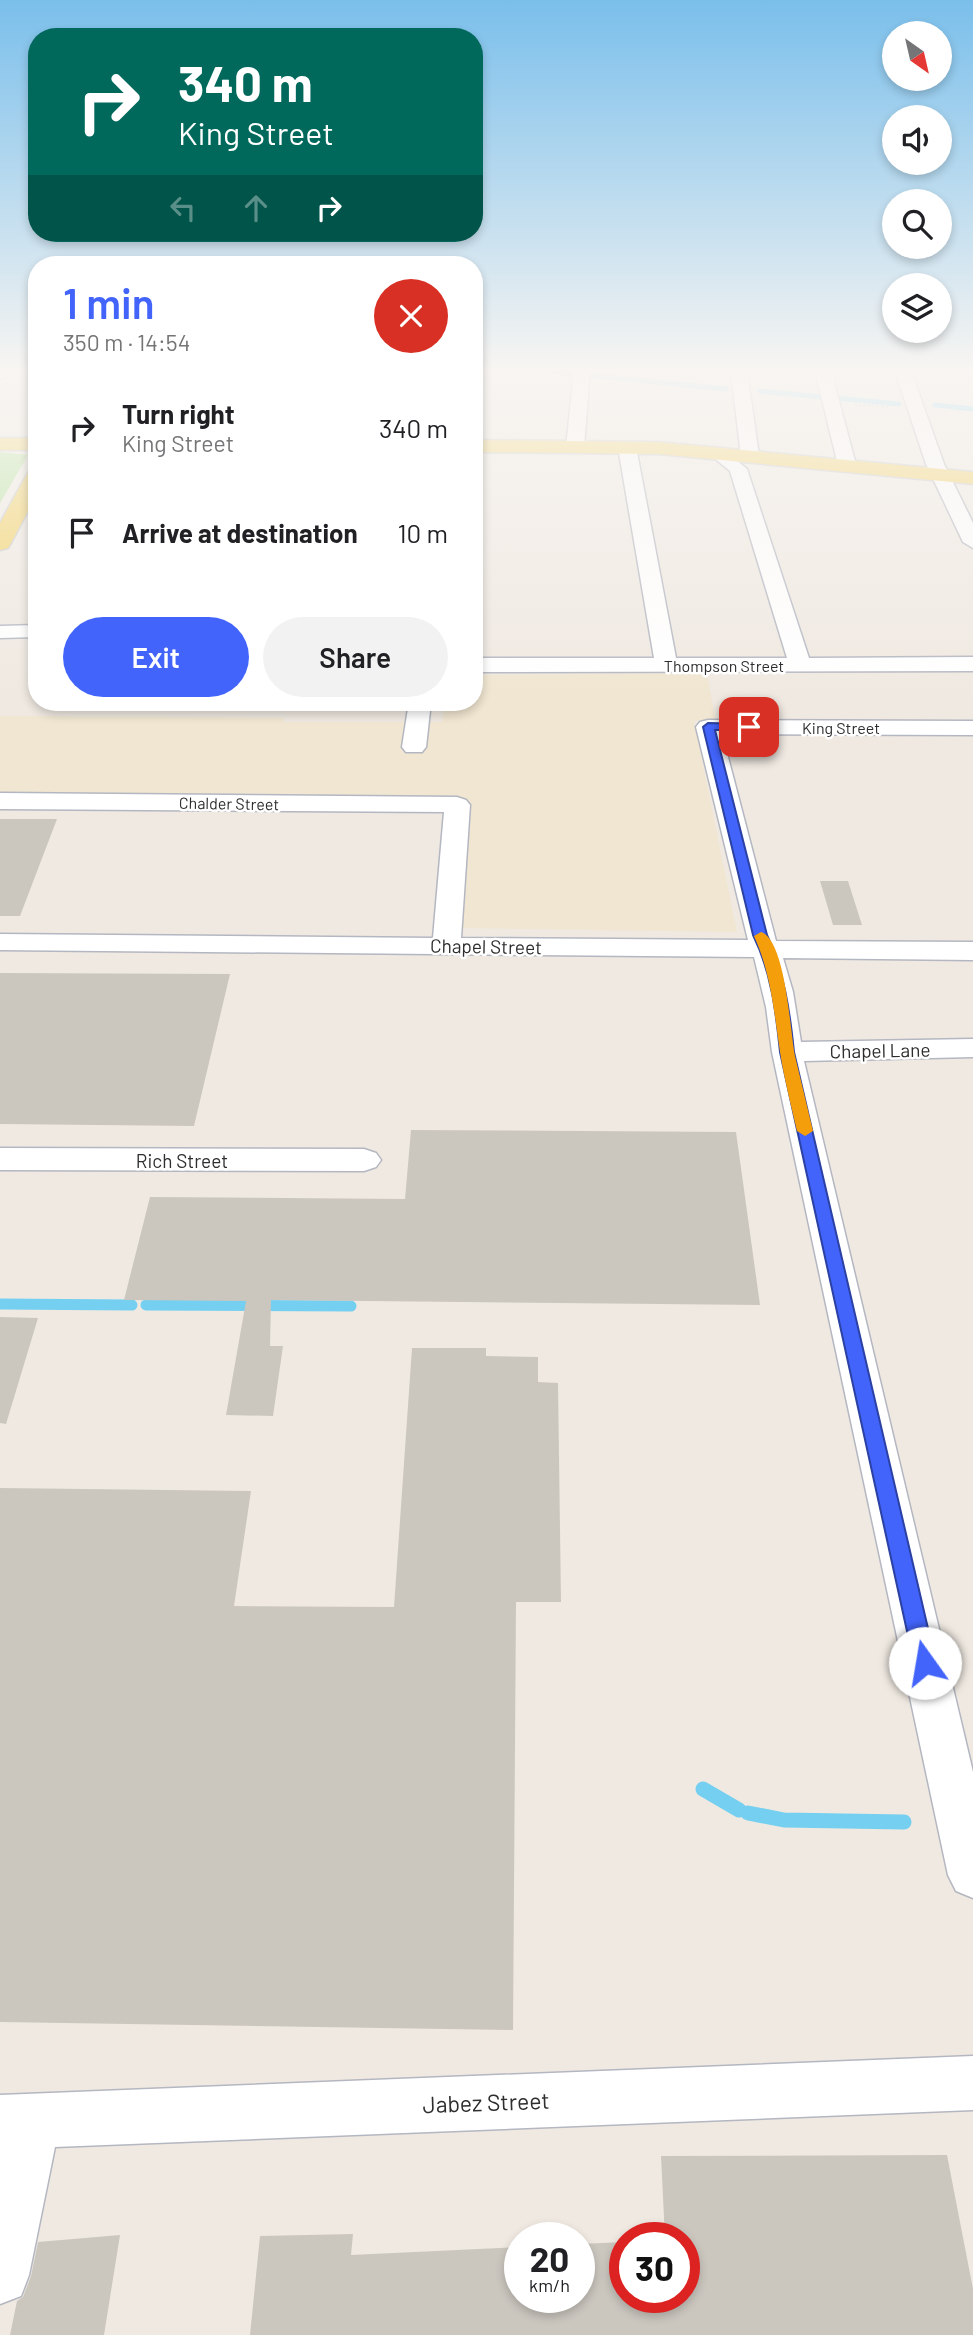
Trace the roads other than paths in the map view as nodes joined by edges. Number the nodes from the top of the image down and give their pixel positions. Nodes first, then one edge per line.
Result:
1 (633, 480) edge
2 (756, 480) edge
3 (942, 480) edge
4 (28, 491) edge
5 (973, 542) edge
6 (0, 543) edge
7 (28, 631) edge
8 (0, 632) edge
9 (483, 664) edge
10 (973, 664) edge
11 (666, 665) junction
12 (801, 666) junction
13 (419, 711) edge
14 (973, 728) edge
15 (414, 747) dead end
16 (0, 801) edge
17 (0, 942) edge
18 (446, 946) junction
19 (767, 950) junction
20 (973, 951) edge
21 (973, 1048) edge
22 (787, 1052) junction
23 (0, 1159) edge
24 (364, 1160) dead end
25 (973, 1875) edge
26 (973, 2083) edge
27 (16, 2122) edge
28 (0, 2275) edge

1 - 11 street
2 - 12 street
3 - 5 street
4 - 6 main road
7 - 8 street
9 - 11 street, Thompson Street
10 - 12 street, Thompson Street
11 - 12 street, Thompson Street
13 - 15 street
14 - 19 street, King Street
16 - 18 street, Chalder Street
17 - 18 street, Chapel Street
18 - 19 street, Chapel Street
19 - 20 street, Chapel Street
19 - 22 street
21 - 22 street, Chapel Lane
22 - 25 street
23 - 24 street, Rich Street
26 - 27 street, Jabez Street
27 - 28 street

